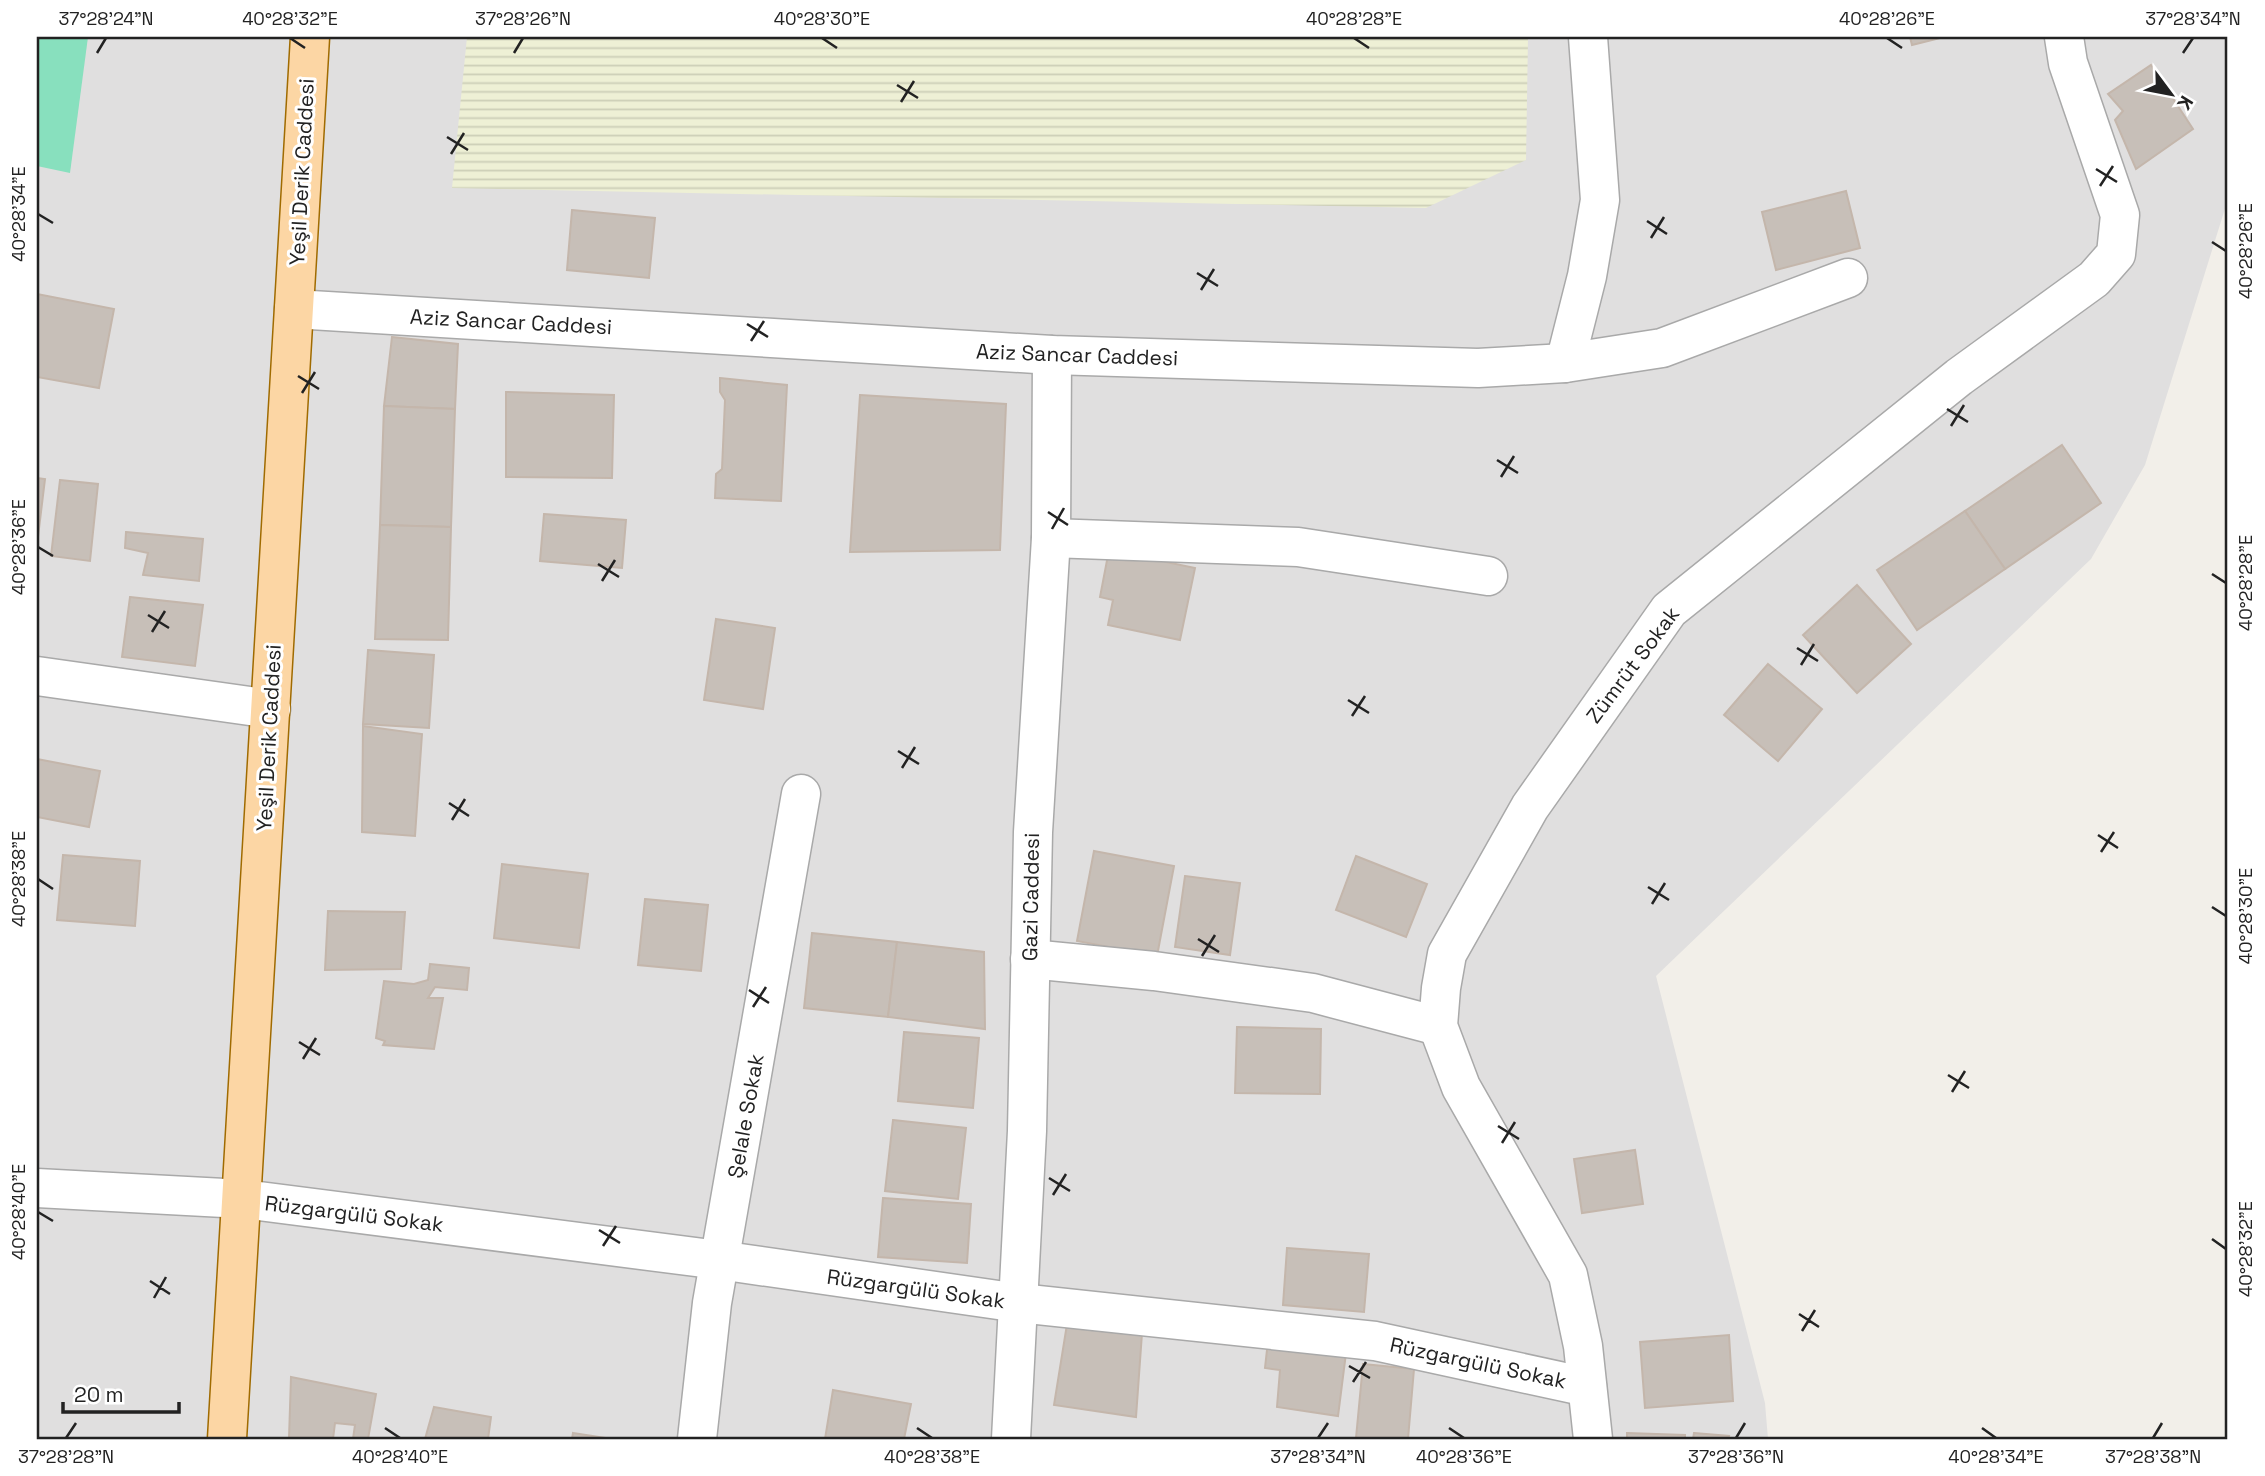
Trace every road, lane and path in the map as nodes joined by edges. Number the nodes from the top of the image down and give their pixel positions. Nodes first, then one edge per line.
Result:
1 (310, 37) edge
2 (1588, 37) edge
3 (2064, 37) edge
4 (1848, 278) dead end
5 (294, 309) junction
6 (1052, 355) junction
7 (1565, 363) junction
8 (1051, 538) junction
9 (1488, 576) dead end
10 (37, 676) edge
11 (271, 709) junction
12 (801, 794) dead end
13 (1030, 959) junction
14 (1438, 1027) junction
15 (37, 1188) edge
16 (243, 1199) junction
17 (719, 1260) junction
18 (1019, 1303) junction
19 (1587, 1387) junction
20 (228, 1439) edge
21 (698, 1439) edge
22 (1011, 1439) edge
23 (1593, 1439) edge

1 - 5 main road, Yeşil Derik Caddesi
2 - 7 street
3 - 14 street, Zümrüt Sokak
4 - 7 street, Aziz Sancar Caddesi
5 - 6 street, Aziz Sancar Caddesi
5 - 11 main road, Yeşil Derik Caddesi
6 - 7 street, Aziz Sancar Caddesi
6 - 8 street, Gazi Caddesi
8 - 9 street
8 - 13 street, Gazi Caddesi
10 - 11 street
11 - 16 main road, Yeşil Derik Caddesi
12 - 17 street, Şelale Sokak
13 - 14 street
13 - 18 street, Gazi Caddesi
14 - 19 street, Zümrüt Sokak
15 - 16 street, Rüzgargülü Sokak
16 - 17 street, Rüzgargülü Sokak
16 - 20 main road, Yeşil Derik Caddesi
17 - 18 street, Rüzgargülü Sokak
17 - 21 street, Şelale Sokak
18 - 19 street, Rüzgargülü Sokak
18 - 22 street, Gazi Caddesi
19 - 23 street, Zümrüt Sokak

